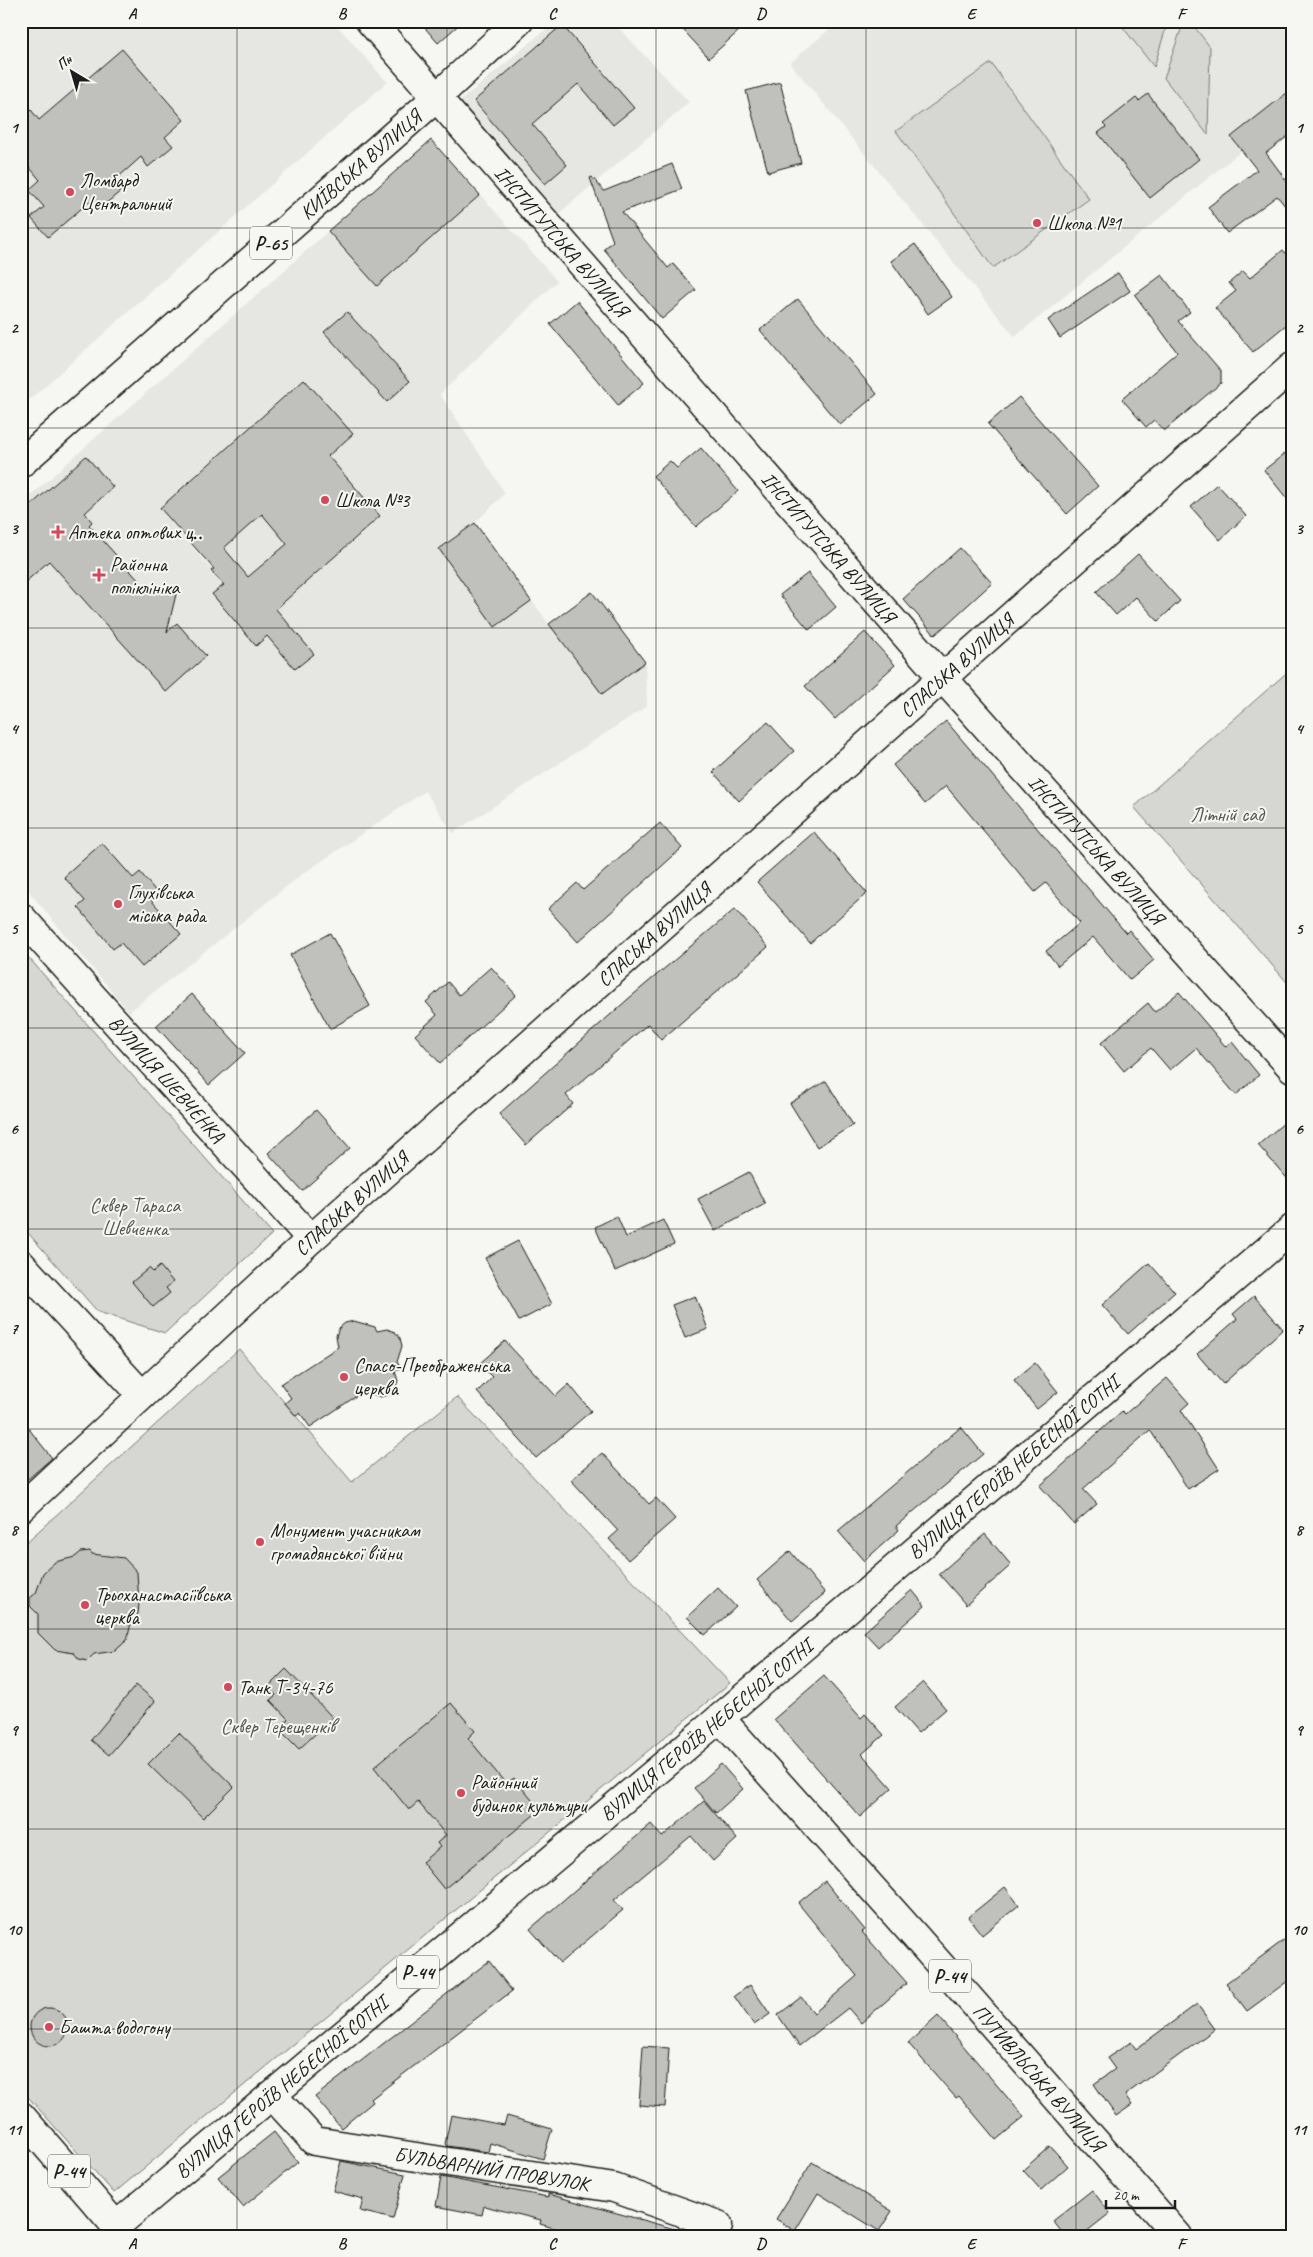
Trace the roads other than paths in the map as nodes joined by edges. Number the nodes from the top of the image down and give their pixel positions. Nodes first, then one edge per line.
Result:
1 (370, 21) edge
2 (520, 21) edge
3 (437, 97) junction
4 (1292, 367) edge
5 (21, 463) edge
6 (942, 677) junction
7 (21, 918) edge
8 (1292, 1068) edge
9 (1292, 1229) edge
10 (311, 1239) junction
11 (21, 1264) edge
12 (142, 1395) junction
13 (21, 1508) edge
14 (720, 1718) junction
15 (272, 2095) junction
16 (21, 2116) edge
17 (116, 2232) edge
18 (715, 2236) edge
19 (1178, 2236) edge

1 - 3 street, ІНСТИТУТСЬКА ВУЛИЦЯ
2 - 3 street, КИЇВСЬКА ВУЛИЦЯ / Р-65
3 - 5 street, КИЇВСЬКА ВУЛИЦЯ / Р-65
3 - 6 street, ІНСТИТУТСЬКА ВУЛИЦЯ
4 - 6 street, СПАСЬКА ВУЛИЦЯ
6 - 8 street, ІНСТИТУТСЬКА ВУЛИЦЯ
6 - 10 street, СПАСЬКА ВУЛИЦЯ
7 - 10 street, ВУЛИЦЯ ШЕВЧЕНКА
9 - 14 street, ВУЛИЦЯ ГЕРОЇВ НЕБЕСНОЇ СОТНІ
10 - 12 street, СПАСЬКА ВУЛИЦЯ
11 - 12 street
12 - 13 street, СПАСЬКА ВУЛИЦЯ
14 - 15 street, ВУЛИЦЯ ГЕРОЇВ НЕБЕСНОЇ СОТНІ / Р-44
14 - 19 street, ПУТИВЛЬСЬКА ВУЛИЦЯ / Р-44
15 - 17 street, ВУЛИЦЯ ГЕРОЇВ НЕБЕСНОЇ СОТНІ / Р-44
15 - 18 street, БУЛЬВАРНИЙ ПРОВУЛОК
16 - 17 street, Р-44

